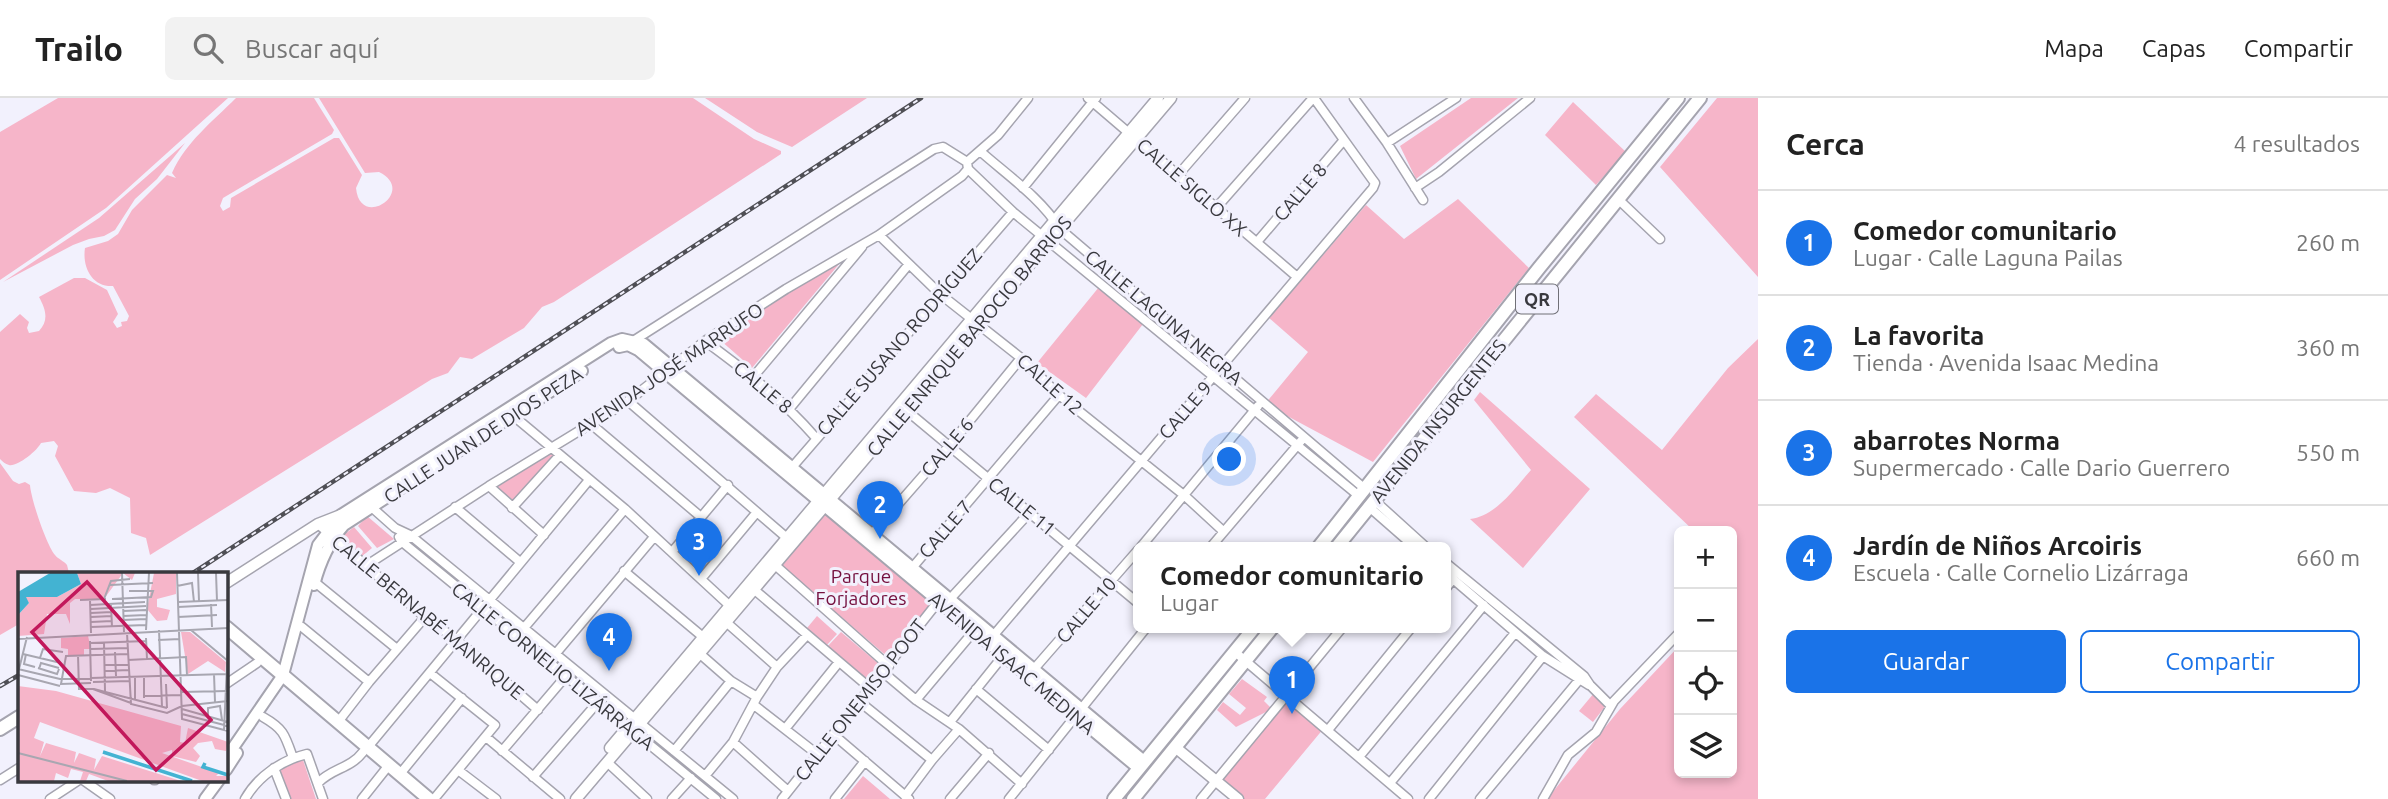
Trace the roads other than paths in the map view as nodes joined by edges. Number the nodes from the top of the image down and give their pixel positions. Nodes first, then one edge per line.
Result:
1 (1028, 98) edge
2 (1158, 98) edge
3 (1171, 98) edge
4 (1244, 98) edge
5 (1313, 98) edge
6 (1456, 98) edge
7 (1530, 98) edge
8 (1678, 98) edge
9 (1700, 98) edge
10 (1092, 100) edge
11 (1358, 100) edge
12 (1133, 136) junction
13 (1343, 141) junction
14 (1387, 143) junction
15 (934, 149) joint
16 (980, 151) junction
17 (1631, 155) junction
18 (967, 166) junction
19 (1644, 167) junction
20 (1178, 175) junction
21 (1023, 188) junction
22 (1415, 188) junction
23 (1618, 199) junction
24 (1423, 200) dead end
25 (1216, 208) junction
26 (1013, 212) junction
27 (1058, 225) junction
28 (878, 235) junction
29 (1047, 237) junction
30 (1660, 239) dead end
31 (867, 242) junction
32 (1257, 242) junction
33 (909, 264) junction
34 (1296, 276) junction
35 (940, 294) junction
36 (1154, 309) junction
37 (1145, 319) junction
38 (974, 323) junction
39 (705, 341) junction
40 (631, 342) junction
41 (1021, 358) junction
42 (1463, 365) junction
43 (1222, 367) junction
44 (669, 370) junction
45 (1475, 375) junction
46 (754, 376) junction
47 (1214, 376) junction
48 (1059, 395) junction
49 (628, 401) junction
50 (1262, 401) junction
51 (790, 408) junction
52 (906, 410) junction
53 (1255, 410) junction
54 (511, 414) junction
55 (592, 424) junction
56 (1304, 437) junction
57 (1406, 437) junction
58 (816, 438) junction
59 (1298, 445) junction
60 (949, 446) junction
61 (1417, 446) junction
62 (551, 448) junction
63 (559, 455) junction
64 (1140, 462) junction
65 (789, 471) junction
66 (989, 479) junction
67 (589, 480) junction
68 (728, 485) junction
69 (489, 486) junction
70 (1362, 493) junction
71 (1185, 496) junction
72 (824, 500) junction
73 (1371, 503) junction
74 (368, 504) junction
75 (455, 508) junction
76 (512, 508) junction
77 (625, 509) junction
78 (757, 512) junction
79 (1030, 512) junction
80 (701, 517) junction
81 (395, 528) junction
82 (327, 530) junction
83 (1223, 531) junction
84 (872, 534) junction
85 (410, 535) junction
86 (544, 535) junction
87 (654, 537) junction
88 (787, 538) junction
89 (401, 541) junction
90 (1145, 542) edge
91 (1215, 542) edge
92 (1323, 542) edge
93 (1341, 542) edge
94 (1408, 542) edge
95 (1420, 542) edge
96 (1070, 545) junction
97 (672, 552) junction
98 (1133, 556) edge
99 (520, 562) junction
100 (367, 565) junction
101 (775, 565) junction
102 (1451, 567) edge
103 (912, 568) junction
104 (624, 571) junction
105 (312, 579) junction
106 (701, 579) junction
107 (1453, 579) joint
108 (1111, 581) junction
109 (228, 582) edge
110 (1451, 582) edge
111 (751, 587) junction
112 (944, 598) junction
113 (1133, 599) edge
114 (491, 601) junction
115 (730, 606) junction
116 (1484, 606) junction
117 (484, 609) junction
118 (425, 617) junction
119 (726, 622) junction
120 (302, 626) junction
121 (524, 628) junction
122 (974, 631) junction
123 (228, 633) edge
124 (228, 633) edge
125 (1142, 633) edge
126 (1250, 633) edge
127 (1268, 633) edge
128 (1338, 633) edge
129 (1407, 633) edge
130 (1514, 633) junction
131 (807, 635) junction
132 (993, 636) junction
133 (703, 638) junction
134 (1674, 638) edge
135 (457, 640) junction
136 (397, 649) junction
137 (1235, 652) junction
138 (699, 653) junction
139 (555, 654) junction
140 (1003, 656) junction
141 (1544, 656) junction
142 (1246, 661) junction
143 (549, 662) junction
144 (839, 662) junction
145 (257, 663) junction
146 (777, 667) junction
147 (1034, 669) junction
148 (886, 670) junction
149 (430, 673) junction
150 (566, 676) junction
151 (284, 680) junction
152 (1579, 680) junction
153 (730, 681) junction
154 (369, 682) junction
155 (228, 683) edge
156 (1590, 685) junction
157 (870, 688) junction
158 (976, 690) junction
159 (1286, 694) junction
160 (462, 698) junction
161 (916, 699) junction
162 (755, 701) junction
163 (598, 702) junction
164 (860, 702) junction
165 (1611, 706) junction
166 (538, 710) junction
167 (1079, 713) junction
168 (262, 717) junction
169 (18, 718) edge
170 (338, 722) junction
171 (950, 722) junction
172 (634, 725) junction
173 (0, 729) edge
174 (785, 729) junction
175 (960, 729) junction
176 (1328, 730) junction
177 (834, 735) junction
178 (486, 737) junction
179 (733, 741) junction
180 (1175, 747) junction
181 (365, 750) junction
182 (1049, 750) junction
183 (502, 751) junction
184 (674, 751) junction
185 (989, 753) junction
186 (817, 754) junction
187 (228, 755) edge
188 (1359, 757) junction
189 (293, 758) junction
190 (932, 760) junction
191 (865, 761) junction
192 (607, 762) junction
193 (1141, 765) junction
194 (228, 767) edge
195 (274, 768) junction
196 (387, 768) junction
197 (18, 769) edge
198 (458, 770) junction
199 (400, 774) junction
200 (705, 776) junction
201 (533, 777) junction
202 (691, 778) junction
203 (0, 780) edge
204 (1216, 780) junction
205 (78, 782) edge
206 (84, 782) edge
207 (209, 782) edge
208 (218, 782) edge
209 (318, 783) junction
210 (1390, 783) junction
211 (1022, 784) junction
212 (788, 792) junction
213 (575, 797) edge
214 (907, 797) edge
215 (50, 799) edge
216 (110, 799) edge
217 (197, 799) edge
218 (205, 799) edge
219 (245, 799) edge
220 (286, 799) edge
221 (323, 799) edge
222 (362, 799) edge
223 (418, 799) edge
224 (432, 799) edge
225 (496, 799) edge
226 (560, 799) edge
227 (647, 799) edge
228 (672, 799) edge
229 (716, 799) edge
230 (733, 799) edge
231 (782, 799) edge
232 (835, 799) edge
233 (950, 799) edge
234 (1009, 799) edge
235 (1114, 799) edge
236 (1133, 799) edge
237 (1200, 799) edge
238 (1238, 799) edge
239 (1408, 799) edge
240 (1429, 799) edge
241 (1480, 799) edge
242 (1543, 799) edge

1 - 16 street
2 - 12 street, CALLE ENRIQUE BAROCIO BARRIOS
3 - 12 street, CALLE ENRIQUE BAROCIO BARRIOS
4 - 20 street
5 - 13 street
5 - 25 street
6 - 14 street
7 - 22 street
8 - 17 main road, AVENIDA INSURGENTES / QR
9 - 19 main road, AVENIDA INSURGENTES / QR
10 - 12 street, CALLE SIGLO XX
10 - 21 street
11 - 14 street
12 - 20 street, CALLE SIGLO XX
12 - 27 street, CALLE ENRIQUE BAROCIO BARRIOS
13 - 32 street, CALLE 8
13 - 34 street, CALLE 9
14 - 22 street
15 - 18 street, CALLE LAGUNA NEGRA
15 - 40 street, CALLE JUAN DE DIOS PEZA
16 - 18 street
16 - 21 street, CALLE LAGUNA NEGRA
17 - 19 main road
17 - 42 main road, AVENIDA INSURGENTES / QR
18 - 26 street, CALLE LAGUNA NEGRA
18 - 28 street, AVENIDA JOSÉ MARRUFO
19 - 23 main road, AVENIDA INSURGENTES / QR
20 - 25 street, CALLE SIGLO XX
21 - 27 street, CALLE LAGUNA NEGRA
22 - 24 street
23 - 30 street
23 - 45 main road, AVENIDA INSURGENTES / QR
25 - 32 street, CALLE SIGLO XX
26 - 29 street, CALLE LAGUNA NEGRA
26 - 35 street, CALLE SUSANO RODRÍGUEZ
27 - 29 street, CALLE ENRIQUE BAROCIO BARRIOS
27 - 36 street, CALLE LAGUNA NEGRA
28 - 31 street, AVENIDA JOSÉ MARRUFO
28 - 33 street, CALLE 12
29 - 37 street, CALLE LAGUNA NEGRA
29 - 38 street, CALLE ENRIQUE BAROCIO BARRIOS
31 - 39 street, AVENIDA JOSÉ MARRUFO
31 - 46 street
32 - 34 street, CALLE SIGLO XX
33 - 35 street, CALLE 12
33 - 51 street
34 - 43 street, CALLE 9
35 - 38 street, CALLE 12
35 - 58 street, CALLE SUSANO RODRÍGUEZ
36 - 37 street
36 - 43 street, CALLE LAGUNA NEGRA
37 - 47 street, CALLE LAGUNA NEGRA
38 - 41 street, CALLE 12
38 - 52 street, CALLE ENRIQUE BAROCIO BARRIOS
38 - 72 street, CALLE ENRIQUE BAROCIO BARRIOS
39 - 44 street, AVENIDA JOSÉ MARRUFO
39 - 46 street, CALLE 8
40 - 44 main road, AVENIDA ISAAC MEDINA
40 - 54 main road, CALLE JUAN DE DIOS PEZA
41 - 48 street, CALLE 12
41 - 60 street, CALLE 6
42 - 45 main road
42 - 57 main road, AVENIDA INSURGENTES / QR
43 - 47 street, CALLE 9
43 - 50 street, CALLE LAGUNA NEGRA
44 - 49 street, AVENIDA JOSÉ MARRUFO
44 - 65 main road, AVENIDA ISAAC MEDINA
45 - 61 main road, AVENIDA INSURGENTES / QR
46 - 51 street, CALLE 8
47 - 53 street, CALLE LAGUNA NEGRA
47 - 64 street, CALLE 9
48 - 64 street, CALLE 12
48 - 66 street, CALLE 7
49 - 55 street, AVENIDA JOSÉ MARRUFO
49 - 68 street
50 - 53 street, CALLE 10
50 - 56 street, CALLE LAGUNA NEGRA
51 - 58 street, CALLE 8
52 - 60 street, CALLE 11
52 - 72 street, CALLE ENRIQUE BAROCIO BARRIOS
53 - 59 street, CALLE LAGUNA NEGRA
53 - 71 street, CALLE 10
54 - 62 street
54 - 74 main road, CALLE JUAN DE DIOS PEZA
55 - 62 street, AVENIDA JOSÉ MARRUFO
55 - 80 street
56 - 59 street
56 - 70 street, CALLE LAGUNA NEGRA
57 - 61 main road
57 - 70 main road, AVENIDA INSURGENTES / QR
58 - 65 street, CALLE SUSANO RODRÍGUEZ
59 - 70 street, CALLE LAGUNA NEGRA
59 - 83 street
60 - 66 street, CALLE 11
60 - 84 street, CALLE 6
61 - 73 main road, AVENIDA INSURGENTES / QR
62 - 63 street
62 - 69 street, AVENIDA JOSÉ MARRUFO
63 - 67 street
63 - 76 street
64 - 71 street, CALLE 12
64 - 96 street, CALLE 9
65 - 72 main road, AVENIDA ISAAC MEDINA
66 - 79 street, CALLE 11
66 - 103 street, CALLE 7
67 - 77 street
67 - 86 street
68 - 78 street
68 - 80 street
69 - 75 street, AVENIDA JOSÉ MARRUFO
69 - 76 street
70 - 92 main road, AVENIDA INSURGENTES / QR
71 - 83 street, CALLE 12
71 - 90 street, CALLE 10
72 - 84 main road, AVENIDA ISAAC MEDINA
72 - 88 street, CALLE ENRIQUE BAROCIO BARRIOS
72 - 101 street, CALLE ENRIQUE BAROCIO BARRIOS
72 - 112 main road, AVENIDA ISAAC MEDINA
73 - 93 main road, AVENIDA INSURGENTES / QR
73 - 94 street
73 - 95 street
74 - 81 street, CALLE CORNELIO LIZÁRRAGA
74 - 82 main road, CALLE JUAN DE DIOS PEZA
74 - 82 main road, CALLE JUAN DE DIOS PEZA
75 - 85 street, AVENIDA JOSÉ MARRUFO
75 - 99 street
76 - 86 street
77 - 87 street
77 - 121 street
78 - 88 street
78 - 106 street
79 - 96 street, CALLE 11
79 - 112 street
80 - 97 street
81 - 85 street, CALLE CORNELIO LIZÁRRAGA
81 - 89 street, CALLE CORNELIO LIZÁRRAGA
82 - 100 street, CALLE BERNABÉ MANRIQUE
82 - 105 main road
82 - 109 street, CALLE JUAN DE DIOS PEZA
83 - 91 street
84 - 103 main road, AVENIDA ISAAC MEDINA
85 - 89 street, AVENIDA JOSÉ MARRUFO
85 - 114 street, CALLE CORNELIO LIZÁRRAGA
86 - 99 street
87 - 97 street
87 - 104 street
88 - 111 street, CALLE ENRIQUE BAROCIO BARRIOS
89 - 100 street, AVENIDA JOSÉ MARRUFO
89 - 117 street, CALLE CORNELIO LIZÁRRAGA
96 - 108 street, CALLE 11
96 - 132 street, CALLE 9
97 - 106 street
98 - 108 street, CALLE 10
99 - 114 street
100 - 118 street, CALLE BERNABÉ MANRIQUE
101 - 111 street, CALLE ENRIQUE BAROCIO BARRIOS
101 - 148 street
102 - 156 street
103 - 112 main road, AVENIDA ISAAC MEDINA
104 - 133 street
104 - 139 street
105 - 120 main road
105 - 136 street
105 - 151 main road
106 - 115 street
107 - 110 street
107 - 116 street
108 - 113 street, CALLE 11
108 - 147 street, CALLE 10
111 - 115 street, CALLE ENRIQUE BAROCIO BARRIOS
111 - 119 street, CALLE ENRIQUE BAROCIO BARRIOS
111 - 131 street
112 - 122 main road, AVENIDA ISAAC MEDINA
112 - 132 main road, AVENIDA ISAAC MEDINA
112 - 148 street, CALLE ONEMISO POOT
114 - 117 street
114 - 121 street, CALLE CORNELIO LIZÁRRAGA
115 - 133 street, CALLE ENRIQUE BAROCIO BARRIOS
116 - 130 street
116 - 188 street
117 - 135 street
117 - 143 street, CALLE CORNELIO LIZÁRRAGA
118 - 135 street, CALLE BERNABÉ MANRIQUE
118 - 136 street
119 - 138 street, CALLE ENRIQUE BAROCIO BARRIOS
119 - 146 street
120 - 151 main road
120 - 154 street
121 - 139 street, CALLE CORNELIO LIZÁRRAGA
122 - 140 main road, AVENIDA ISAAC MEDINA
122 - 161 street
123 - 151 main road
124 - 145 main road
125 - 167 street
126 - 137 main road
127 - 142 main road
128 - 159 street
129 - 176 street
130 - 141 street
130 - 210 street
131 - 144 street
131 - 146 street
132 - 147 main road, AVENIDA ISAAC MEDINA
133 - 172 street, CALLE ENRIQUE BAROCIO BARRIOS
134 - 165 street
135 - 149 street
135 - 166 street, CALLE BERNABÉ MANRIQUE
136 - 154 street
137 - 142 street
137 - 193 main road
138 - 153 street
138 - 172 street, CALLE ENRIQUE BAROCIO BARRIOS
139 - 143 street
139 - 172 street, CALLE CORNELIO LIZÁRRAGA
140 - 158 street
140 - 167 main road, AVENIDA ISAAC MEDINA
141 - 152 street
141 - 240 street
142 - 159 street
142 - 180 main road
143 - 150 street, CALLE CORNELIO LIZÁRRAGA
144 - 157 street
144 - 174 street
145 - 151 main road
145 - 155 street
146 - 162 street
147 - 167 main road, AVENIDA ISAAC MEDINA
148 - 157 street, CALLE ONEMISO POOT
148 - 161 street
149 - 160 street
149 - 181 street
150 - 163 street, CALLE CORNELIO LIZÁRRAGA
150 - 166 street
151 - 168 main road
151 - 170 main road
151 - 181 main road
151 - 187 main road
152 - 156 street
152 - 241 street
153 - 162 street
153 - 184 street
154 - 170 street
156 - 165 street
157 - 164 street, CALLE ONEMISO POOT
158 - 171 street
158 - 182 street
159 - 176 street
159 - 204 street
160 - 178 street
160 - 199 street
161 - 171 street
162 - 174 street
162 - 179 street
163 - 172 street, CALLE CORNELIO LIZÁRRAGA
163 - 201 street
164 - 177 street, CALLE ONEMISO POOT
164 - 190 street
165 - 242 street
166 - 183 street
167 - 182 street
167 - 193 main road, AVENIDA ISAAC MEDINA
168 - 189 street
168 - 194 main road
169 - 173 main road
170 - 181 main road
171 - 175 street
172 - 184 street, CALLE CORNELIO LIZÁRRAGA
172 - 192 street, CALLE ENRIQUE BAROCIO BARRIOS
172 - 202 street, CALLE CORNELIO LIZÁRRAGA
172 - 213 street, CALLE ENRIQUE BAROCIO BARRIOS
174 - 186 street
175 - 185 street
175 - 190 street
176 - 188 street
177 - 186 street, CALLE ONEMISO POOT
177 - 191 street
178 - 183 street
178 - 198 street
179 - 200 street
179 - 212 street
180 - 204 street
180 - 236 main road
181 - 196 main road
181 - 209 street
182 - 211 street
183 - 201 street
184 - 200 street, CALLE CORNELIO LIZÁRRAGA
185 - 211 street
185 - 233 street
186 - 212 street, CALLE ONEMISO POOT
188 - 210 street
189 - 195 street
189 - 209 street
190 - 214 street
191 - 214 street
191 - 232 street
192 - 213 street, CALLE ENRIQUE BAROCIO BARRIOS
192 - 227 street
193 - 235 main road
195 - 219 street
195 - 220 street
196 - 199 main road
196 - 222 street
196 - 223 main road
197 - 203 street
198 - 224 street
198 - 225 street
199 - 224 main road
200 - 230 street, CALLE CORNELIO LIZÁRRAGA
201 - 226 street
202 - 228 street
202 - 229 street, CALLE CORNELIO LIZÁRRAGA
204 - 237 street
204 - 238 street
205 - 215 street
206 - 216 street
207 - 217 main road
208 - 218 main road
209 - 221 street
210 - 239 street
211 - 234 street
212 - 231 street, CALLE ONEMISO POOT

